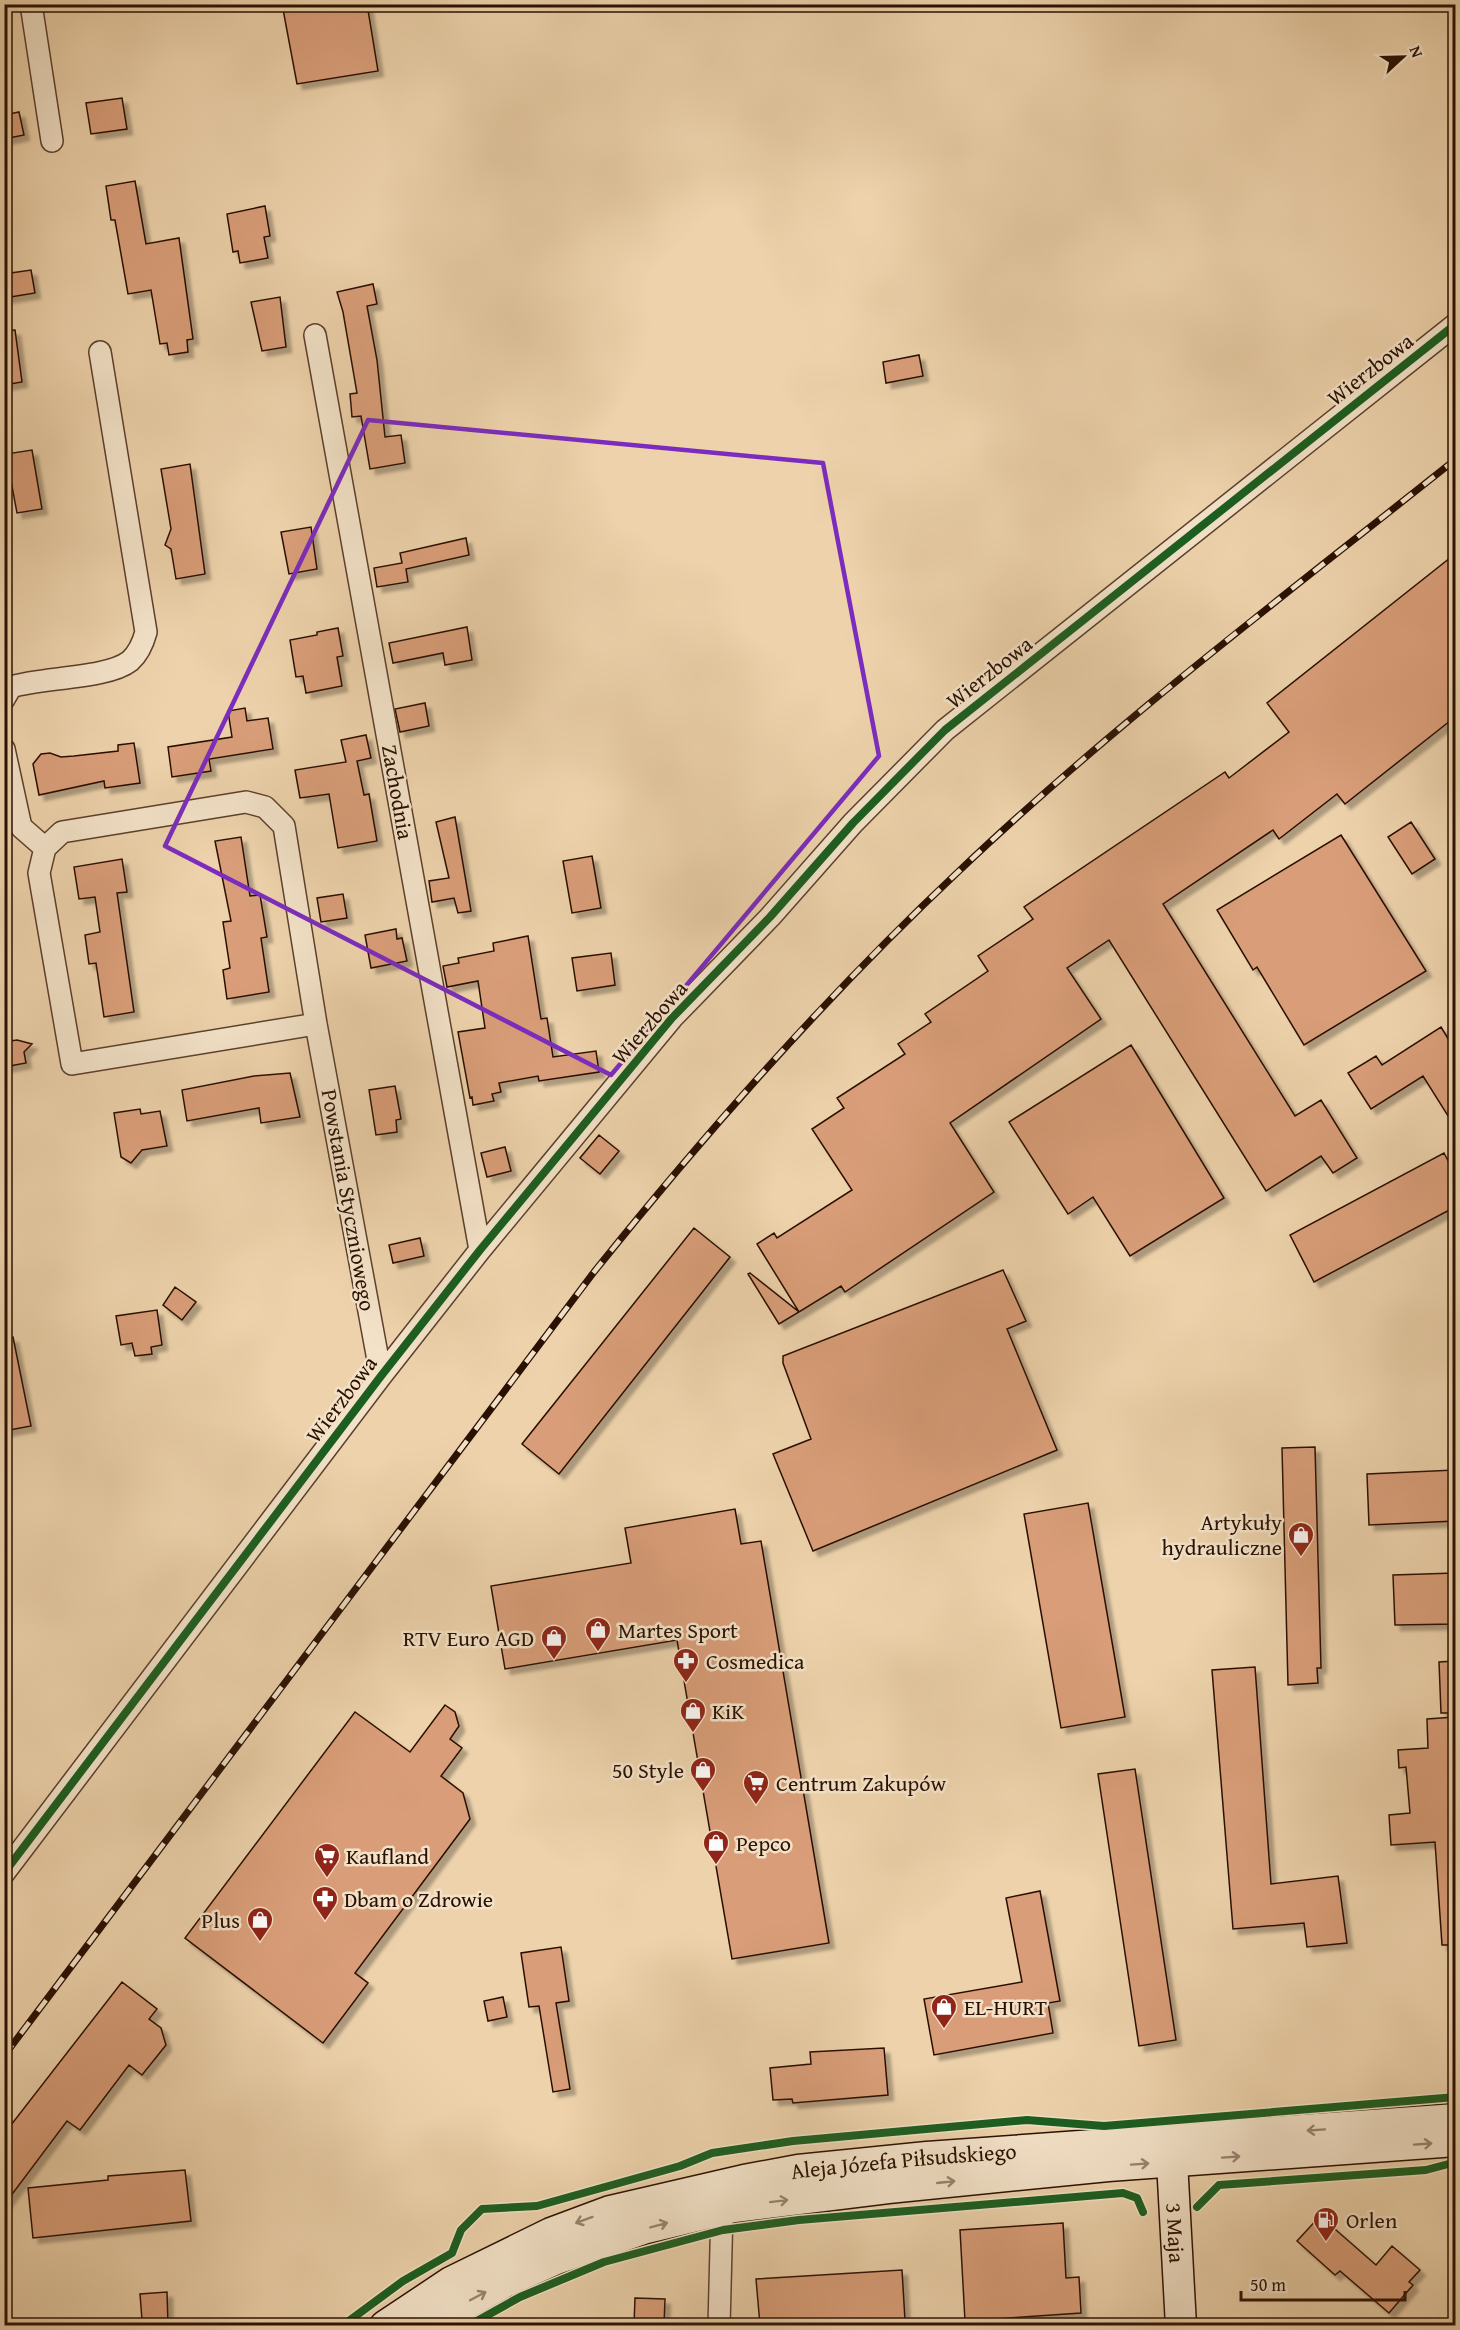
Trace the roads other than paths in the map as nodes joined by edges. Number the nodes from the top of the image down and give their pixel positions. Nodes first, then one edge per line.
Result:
1 (31, 4) edge
2 (52, 141) dead end
3 (1455, 324) edge
4 (315, 335) dead end
5 (100, 352) dead end
6 (4, 699) edge
7 (4, 749) edge
8 (45, 848) junction
9 (316, 1024) junction
10 (480, 1250) junction
11 (381, 1376) junction
12 (4, 1873) edge
13 (1455, 2120) edge
14 (1455, 2141) edge
15 (1172, 2151) junction
16 (722, 2210) junction
17 (384, 2325) edge
18 (427, 2325) edge
19 (719, 2325) edge
20 (1180, 2325) edge

1 - 2 street
3 - 10 street, Wierzbowa
4 - 10 street, Zachodnia
5 - 6 street
7 - 8 street
8 - 9 street, Powstania Styczniowego
8 - 9 street
9 - 11 street, Powstania Styczniowego
10 - 11 street, Wierzbowa
11 - 12 street, Wierzbowa
13 -> 15 main road, Aleja Józefa Piłsudskiego
15 -> 14 main road, Aleja Józefa Piłsudskiego
16 -> 15 main road, Aleja Józefa Piłsudskiego
15 -> 17 main road, Aleja Józefa Piłsudskiego
15 - 20 main road, 3 Maja
18 -> 16 main road, Aleja Józefa Piłsudskiego
16 - 19 street

